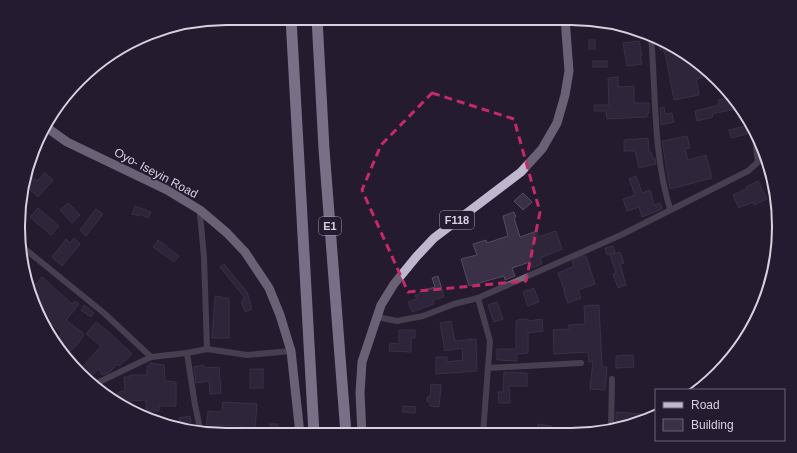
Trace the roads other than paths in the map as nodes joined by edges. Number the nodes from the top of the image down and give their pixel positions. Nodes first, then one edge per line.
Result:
1 (291, 25) edge
2 (317, 25) edge
3 (566, 25) edge
4 (651, 41) edge
5 (50, 130) edge
6 (756, 147) edge
7 (758, 162) joint
8 (670, 209) junction
9 (200, 214) dead end
10 (27, 250) edge
11 (478, 298) junction
12 (376, 317) junction
13 (207, 349) junction
14 (291, 351) junction
15 (187, 353) junction
16 (151, 356) junction
17 (581, 363) dead end
18 (488, 368) junction
19 (612, 379) dead end
20 (99, 382) edge
21 (612, 424) edge
22 (199, 426) edge
23 (299, 428) edge
24 (314, 428) edge
25 (346, 428) edge
26 (362, 428) edge
27 (483, 428) edge

1 - 24 highway, E1
2 - 25 highway, E1
3 - 12 main road, F118
4 - 8 street
5 - 14 main road, Oyo- Iseyin Road
6 - 7 street
7 - 8 street
8 - 11 street
9 - 13 street
10 - 16 street
11 - 12 street
11 - 18 street
12 - 26 main road, F118
13 - 14 street
13 - 15 street
14 - 23 main road, Oyo- Iseyin Road
15 - 16 street
15 - 22 street
16 - 20 street
17 - 18 street
18 - 27 street
19 - 21 street

